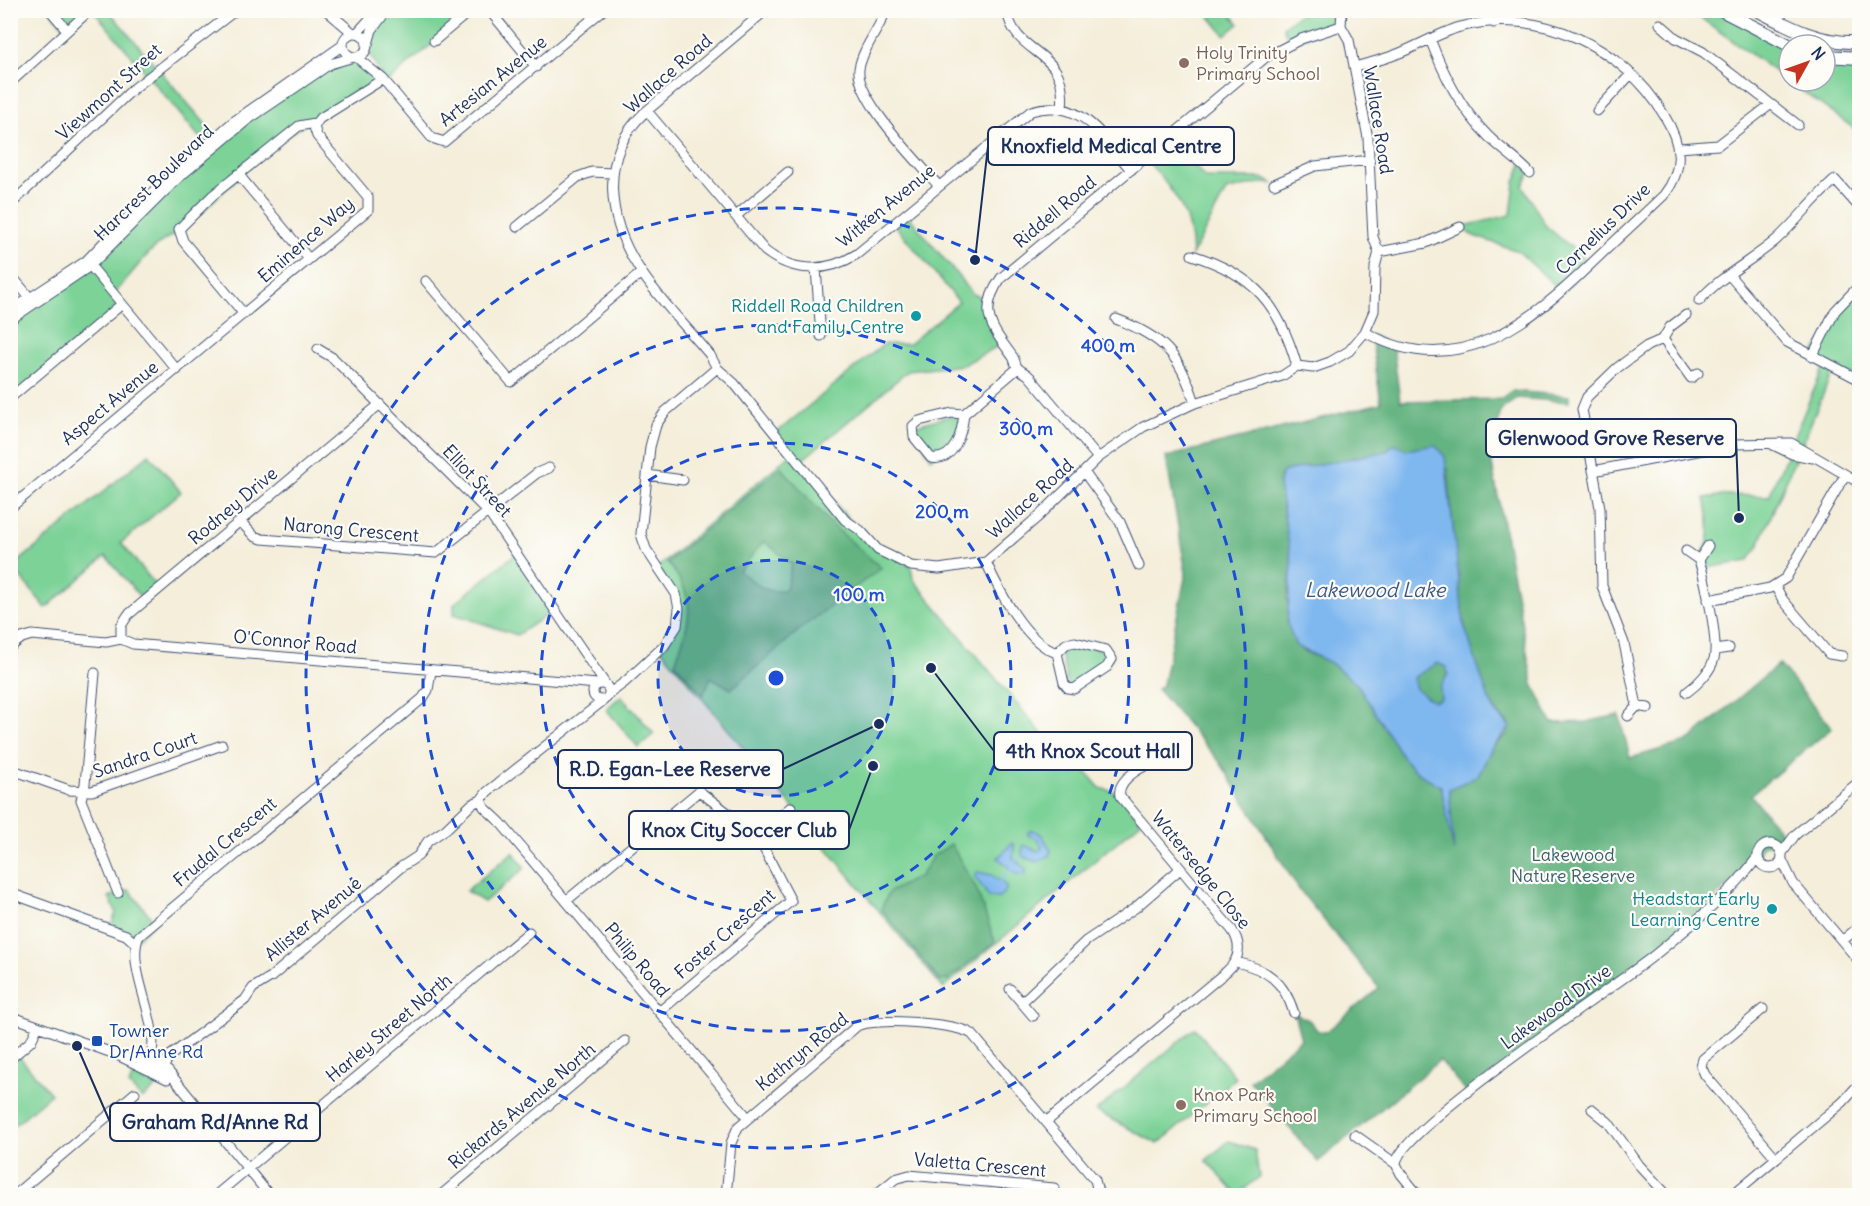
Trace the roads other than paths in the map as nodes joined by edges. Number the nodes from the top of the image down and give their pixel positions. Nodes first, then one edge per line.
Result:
1 (50, 10) edge
2 (90, 10) edge
3 (236, 10) edge
4 (378, 10) edge
5 (387, 10) edge
6 (471, 10) edge
7 (489, 10) edge
8 (603, 10) edge
9 (766, 10) edge
10 (886, 10) edge
11 (1007, 10) edge
12 (1342, 10) edge
13 (1493, 10) edge
14 (1721, 10) edge
15 (1757, 10) edge
16 (327, 11) edge
17 (1494, 23) junction
18 (1660, 24) dead end
19 (1341, 26) junction
20 (67, 30) junction
21 (355, 33) junction
22 (1430, 39) junction
23 (1777, 39) edge
24 (434, 41) dead end
25 (1860, 42) edge
26 (343, 43) junction
27 (367, 46) junction
28 (355, 57) junction
29 (1837, 57) edge
30 (1860, 58) edge
31 (536, 67) junction
32 (1353, 67) junction
33 (1631, 74) junction
34 (383, 79) junction
35 (10, 83) edge
36 (1770, 105) junction
37 (1062, 108) junction
38 (647, 111) junction
39 (1597, 111) dead end
40 (1798, 125) dead end
41 (315, 126) junction
42 (1679, 148) junction
43 (1370, 160) junction
44 (1131, 170) junction
45 (788, 172) dead end
46 (612, 173) junction
47 (1530, 173) dead end
48 (238, 174) junction
49 (1274, 184) dead end
50 (938, 185) junction
51 (10, 204) edge
52 (1860, 208) edge
53 (736, 216) junction
54 (517, 227) dead end
55 (1460, 227) dead end
56 (1379, 252) junction
57 (1192, 255) dead end
58 (309, 259) junction
59 (88, 264) junction
60 (816, 268) junction
61 (641, 273) junction
62 (10, 274) edge
63 (1730, 276) junction
64 (426, 281) dead end
65 (1854, 296) dead end
66 (30, 298) junction
67 (1699, 300) dead end
68 (122, 304) junction
69 (10, 311) edge
70 (244, 314) junction
71 (1686, 315) dead end
72 (1116, 319) dead end
73 (10, 320) edge
74 (1365, 332) junction
75 (821, 336) dead end
76 (1663, 339) junction
77 (318, 349) dead end
78 (1812, 357) junction
79 (1297, 366) junction
80 (717, 368) junction
81 (1018, 368) junction
82 (177, 370) junction
83 (1694, 379) dead end
84 (1860, 380) edge
85 (10, 398) edge
86 (1195, 403) junction
87 (380, 404) junction
88 (964, 414) junction
89 (1098, 458) junction
90 (549, 468) dead end
91 (1593, 471) junction
92 (1084, 472) junction
93 (647, 475) junction
94 (1845, 475) junction
95 (683, 480) dead end
96 (1860, 483) edge
97 (10, 508) edge
98 (488, 512) junction
99 (240, 521) junction
100 (1708, 546) dead end
101 (1686, 551) dead end
102 (1699, 560) junction
103 (986, 562) junction
104 (1138, 566) dead end
105 (1775, 586) junction
106 (1708, 600) junction
107 (121, 639) junction
108 (10, 647) edge
109 (1729, 648) dead end
110 (1715, 650) junction
111 (1057, 653) junction
112 (1828, 654) junction
113 (1842, 656) dead end
114 (586, 658) junction
115 (1826, 666) dead end
116 (431, 671) junction
117 (95, 673) dead end
118 (579, 683) junction
119 (601, 691) junction
120 (1687, 692) dead end
121 (1637, 706) junction
122 (1648, 708) dead end
123 (1628, 716) dead end
124 (222, 745) dead end
125 (1160, 759) dead end
126 (10, 769) edge
127 (1860, 781) edge
128 (83, 792) junction
129 (483, 803) junction
130 (791, 807) dead end
131 (757, 835) junction
132 (1796, 835) junction
133 (1774, 844) junction
134 (1782, 856) junction
135 (1757, 858) junction
136 (1768, 868) junction
137 (1180, 869) junction
138 (1741, 880) junction
139 (1793, 883) junction
140 (10, 892) edge
141 (118, 893) dead end
142 (566, 901) junction
143 (1860, 926) edge
144 (530, 932) dead end
145 (1842, 941) junction
146 (136, 944) junction
147 (1236, 962) junction
148 (1860, 962) edge
149 (1010, 989) dead end
150 (1022, 1002) junction
151 (1763, 1009) dead end
152 (659, 1012) junction
153 (1294, 1013) dead end
154 (10, 1016) edge
155 (1033, 1016) dead end
156 (38, 1026) junction
157 (151, 1036) junction
158 (625, 1041) dead end
159 (153, 1050) junction
160 (10, 1059) edge
161 (146, 1063) junction
162 (166, 1068) junction
163 (1860, 1083) edge
164 (135, 1093) dead end
165 (1592, 1109) dead end
166 (748, 1118) junction
167 (1046, 1122) junction
168 (1355, 1135) dead end
169 (1776, 1158) junction
170 (1396, 1164) junction
171 (247, 1169) junction
172 (1054, 1188) dead end
173 (13, 1196) edge
174 (215, 1196) edge
175 (270, 1196) edge
176 (440, 1196) edge
177 (726, 1196) edge
178 (874, 1196) edge
179 (1099, 1196) edge
180 (1419, 1196) edge
181 (1668, 1196) edge
182 (1731, 1196) edge

1 - 20 street
2 - 20 street
3 - 51 street, Viewmont Street
4 - 21 street
5 - 27 street
6 - 24 street
7 - 31 street
8 - 31 street, Artesian Avenue
9 - 38 street, Wallace Road
10 - 50 street
11 - 37 street
12 - 19 street, Wallace Road
13 - 17 street
14 - 23 main road
15 - 25 main road
16 - 21 street
16 - 26 street
17 - 22 street
17 - 33 street
18 - 36 street
19 - 32 street, Wallace Road
19 - 44 street, Riddell Road
20 - 35 street
21 - 26 street
21 - 27 street
22 - 32 street
22 - 47 street
26 - 28 street
26 - 59 street, Harcrest Boulevard
27 - 28 street
27 - 34 street, Artesian Avenue
28 - 34 street, Artesian Avenue
28 - 59 street, Harcrest Boulevard
29 - 30 main road
31 - 34 street, Artesian Avenue
32 - 43 street, Wallace Road
33 - 39 street
33 - 42 street
34 - 41 street
36 - 40 street
36 - 42 street
37 - 44 street
37 - 50 street, Witken Avenue
38 - 46 street, Wallace Road
38 - 53 street, Witken Avenue
41 - 48 street
41 - 58 street, Eminence Way
42 - 74 street, Cornelius Drive
43 - 49 street
43 - 56 street, Wallace Road
44 - 81 street, Riddell Road
45 - 53 street
46 - 54 street
46 - 61 street, Wallace Road
48 - 58 street
48 - 70 street
50 - 60 street, Witken Avenue
52 - 63 street
53 - 60 street, Witken Avenue
55 - 56 street
56 - 74 street, Wallace Road
57 - 79 street
58 - 70 street, Eminence Way
59 - 66 street, Harcrest Boulevard
59 - 68 street, Aspect Avenue
59 - 73 street, Harcrest Boulevard
60 - 75 street
61 - 64 street
61 - 80 street, Wallace Road
62 - 66 street
63 - 67 street
63 - 78 street
65 - 78 street
66 - 69 street, Harcrest Boulevard
68 - 82 street, Aspect Avenue
68 - 85 street
70 - 82 street, Eminence Way
71 - 76 street
72 - 86 street
74 - 79 street, Wallace Road
76 - 83 street
76 - 91 street
77 - 87 street, Elliot Street
78 - 84 street
79 - 86 street, Wallace Road
80 - 93 street
80 - 103 street, Wallace Road
81 - 88 street
81 - 89 street, Riddell Road
82 - 97 street, Aspect Avenue
86 - 89 street, Wallace Road
87 - 98 street, Elliot Street
87 - 99 street, Rodney Drive
88 - 88 street
89 - 92 street, Wallace Road
90 - 98 street, Narong Crescent
91 - 94 street
91 - 121 street
92 - 103 street, Wallace Road
92 - 104 street
93 - 95 street
93 - 119 street
94 - 96 street
94 - 105 street
98 - 99 street, Narong Crescent
98 - 114 street, Elliot Street
99 - 107 street, Rodney Drive
100 - 102 street
101 - 102 street
102 - 106 street
103 - 111 street
105 - 106 street
105 - 112 street
106 - 110 street
107 - 108 street, O'Connor Road
107 - 116 street, O'Connor Road
109 - 110 street
110 - 120 street
111 - 111 street
112 - 113 street
112 - 115 street
114 - 118 street
114 - 119 street, Elliot Street
116 - 118 street, O'Connor Road
116 - 146 street, Frudal Crescent
117 - 128 street
118 - 119 street
119 - 129 street, Allister Avenue
121 - 122 street
121 - 123 street
124 - 128 street, Sandra Court
125 - 137 street, Watersedge Close
126 - 128 street, Sandra Court
127 - 132 street
128 - 141 street
129 - 142 street, Philip Road
129 - 162 street, Allister Avenue
130 - 131 street
131 - 142 street, Foster Crescent
131 - 152 street, Foster Crescent
132 - 133 street
132 - 134 street
133 - 134 street
133 - 135 street, Lakewood Drive
134 - 136 street, Lakewood Drive
134 - 139 street
135 - 136 street
135 - 138 street, Lakewood Drive
136 - 138 street, Lakewood Drive
136 - 139 street
137 - 147 street, Watersedge Close
137 - 150 street
138 - 170 street, Lakewood Drive
139 - 145 street
140 - 146 street
142 - 152 street, Philip Road
143 - 145 street
144 - 171 street, Harley Street North
145 - 148 street
146 - 157 street
147 - 153 street
147 - 167 street
149 - 150 street
150 - 155 street
151 - 169 street
152 - 166 street, Philip Road
154 - 156 street
156 - 160 street
156 - 161 street
157 - 159 street
157 - 161 street
158 - 176 street, Rickards Avenue North
159 - 161 street
159 - 162 street
161 - 162 street
162 - 171 street
163 - 169 street
164 - 173 street
165 - 181 street
166 - 167 street, Kathryn Road
166 - 177 street, Kathryn Road
167 - 179 street, Kathryn Road
168 - 170 street
169 - 182 street
170 - 180 street
171 - 174 street, Harley Street North
171 - 175 street
172 - 178 street, Valetta Crescent

